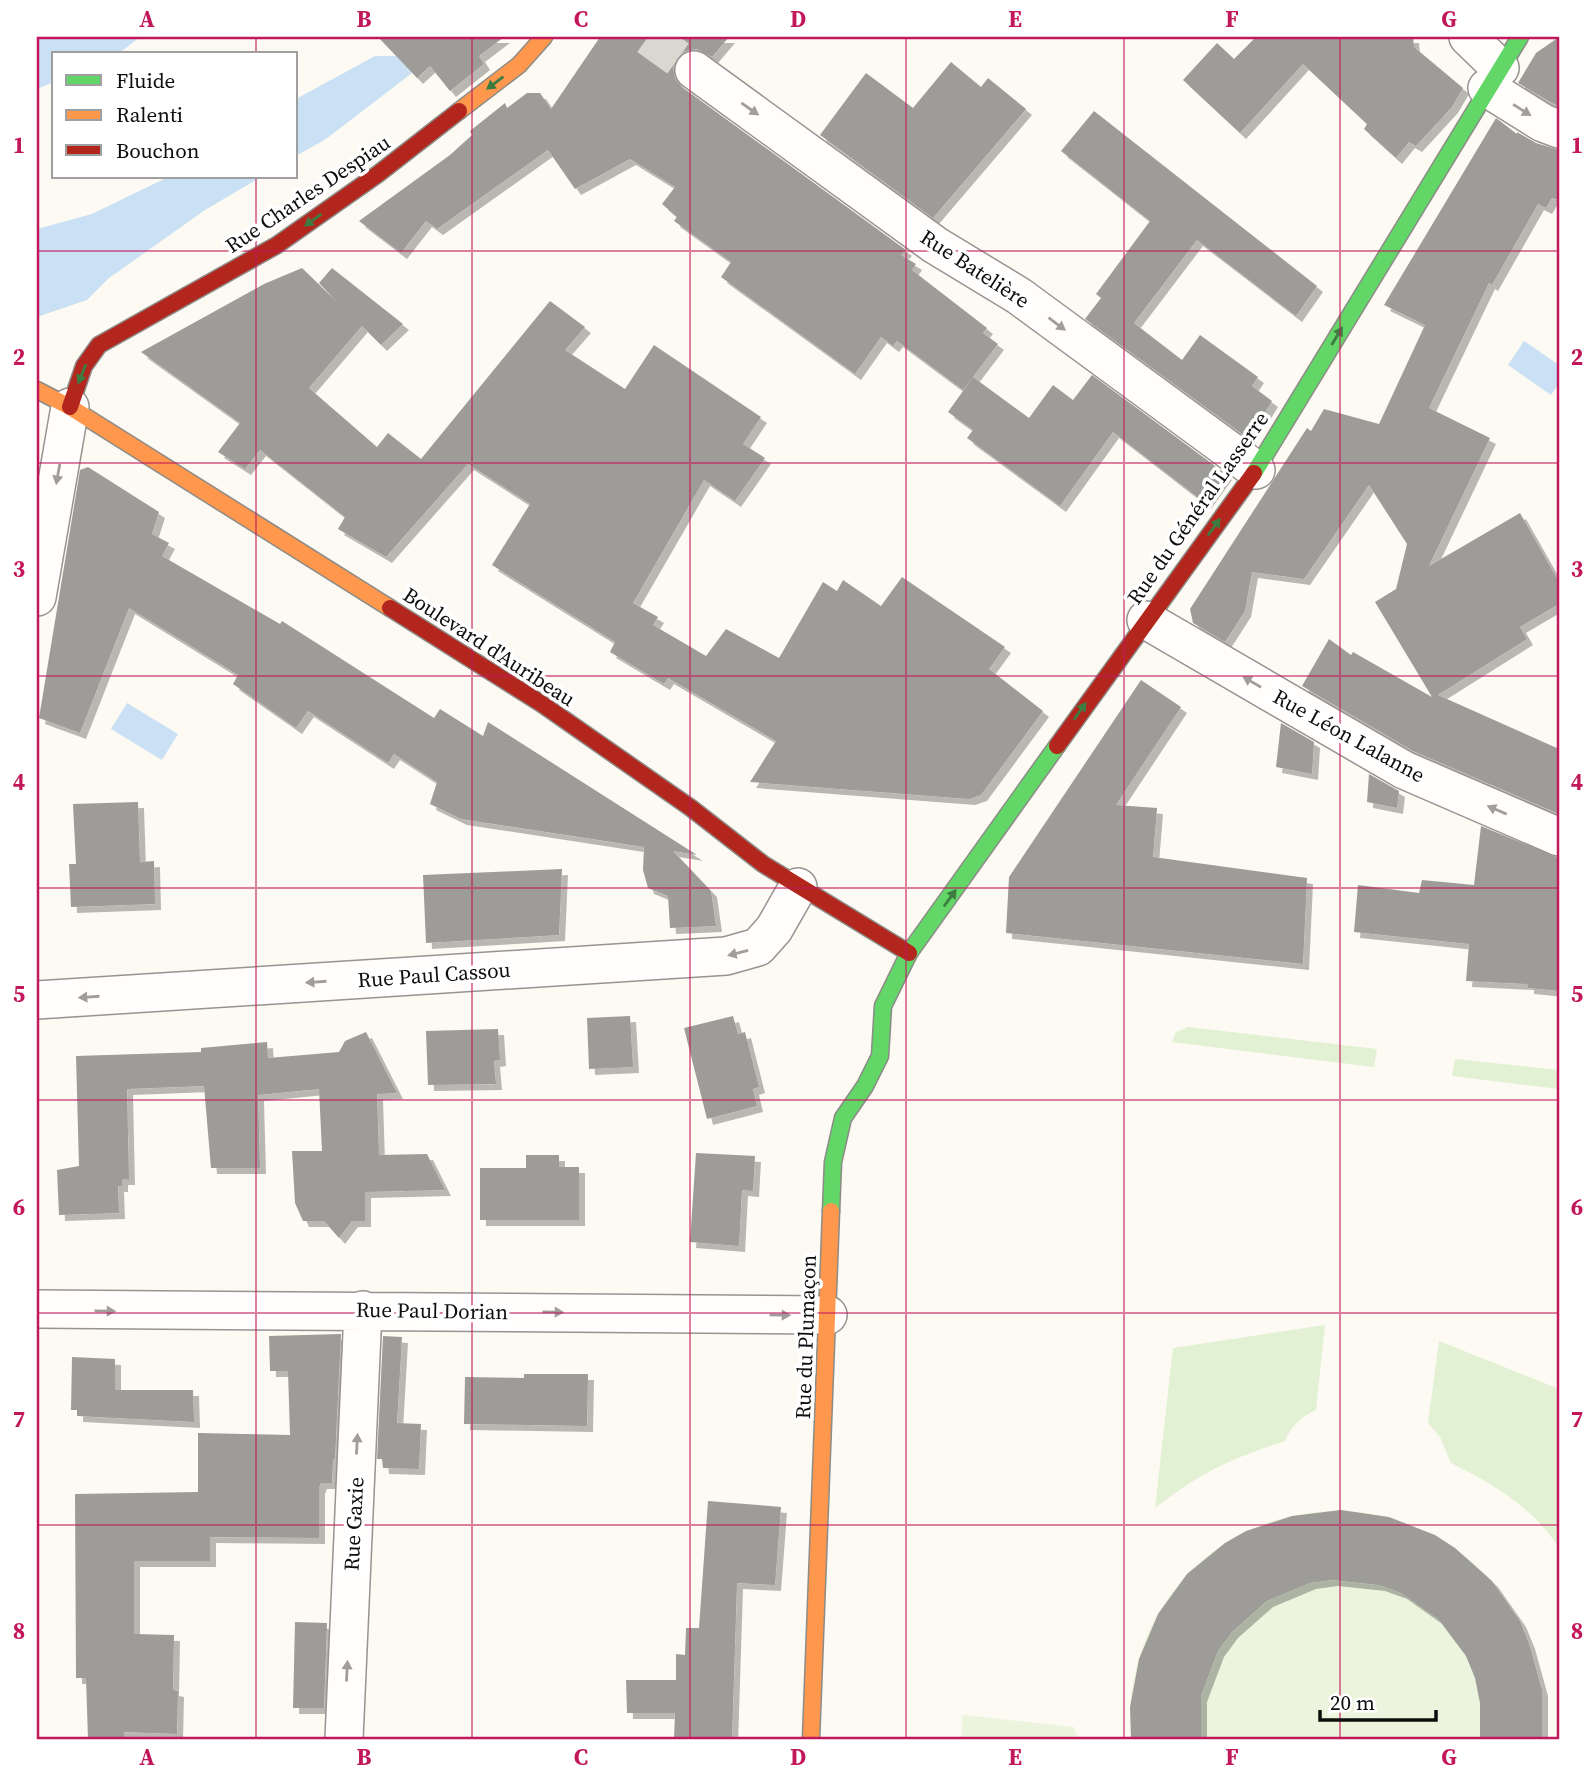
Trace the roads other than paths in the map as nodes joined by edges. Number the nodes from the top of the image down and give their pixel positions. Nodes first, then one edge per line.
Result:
1 (544, 37) edge
2 (1468, 37) edge
3 (1520, 37) edge
4 (694, 70) tunnel mouth
5 (1494, 78) junction
6 (1559, 129) edge
7 (37, 390) edge
8 (70, 407) junction
9 (1256, 470) junction
10 (37, 597) edge
11 (1146, 620) junction
12 (1559, 837) edge
13 (798, 887) junction
14 (909, 953) junction
15 (37, 1000) edge
16 (37, 1309) edge
17 (363, 1310) junction
18 (828, 1315) junction
19 (344, 1739) edge
20 (811, 1739) edge

1 -> 8 street, Rue Charles Despiau
2 - 5 street
3 - 5 street, Rue du Général Lasserre
4 -> 9 street, Rue Batelière
5 -> 6 street
9 -> 5 street, Rue du Général Lasserre
7 - 8 street, Boulevard d'Auribeau
8 -> 10 street
8 - 13 street, Boulevard d'Auribeau
11 -> 9 street, Rue du Général Lasserre
12 -> 11 street, Rue Léon Lalanne
14 -> 11 street, Rue du Général Lasserre
13 - 14 street, Boulevard d'Auribeau
13 -> 15 street, Rue Paul Cassou
14 - 18 street, Rue du Plumaçon
16 -> 17 street, Rue Paul Dorian
17 -> 18 street, Rue Paul Dorian
19 -> 17 street, Rue Gaxie
18 - 20 street, Rue du Plumaçon

